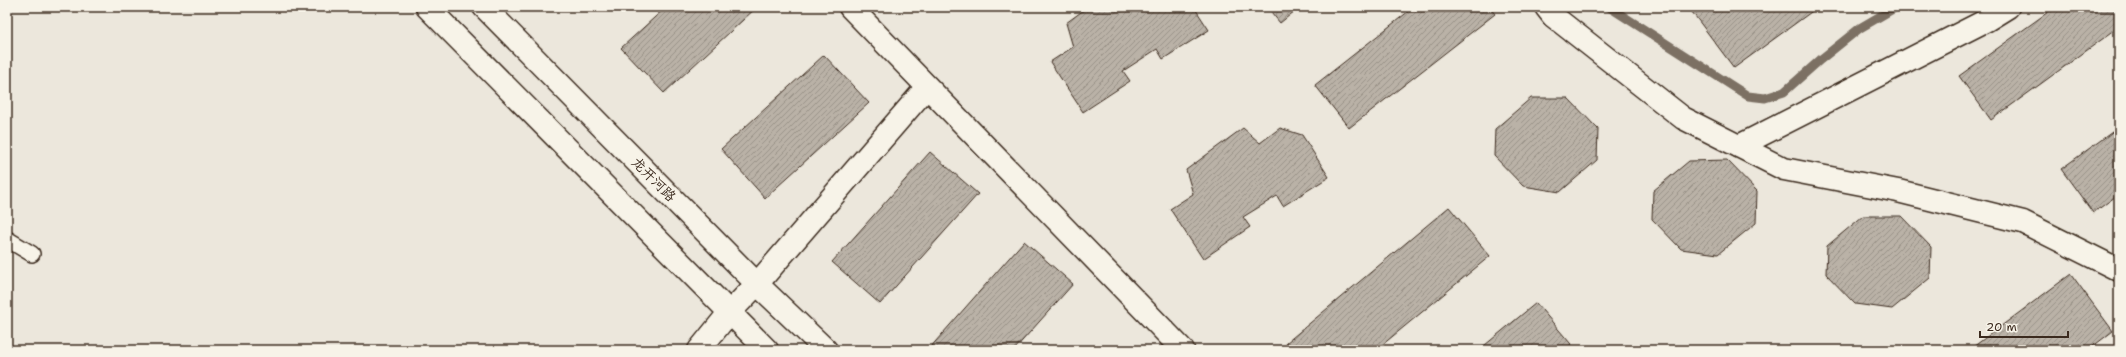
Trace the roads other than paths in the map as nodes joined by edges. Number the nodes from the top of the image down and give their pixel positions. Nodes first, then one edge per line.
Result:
1 (426, 7) edge
2 (484, 7) edge
3 (850, 7) edge
4 (1546, 7) edge
5 (2008, 7) edge
6 (927, 87) junction
7 (1739, 146) junction
8 (7, 239) edge
9 (32, 254) dead end
10 (2119, 270) edge
11 (758, 284) junction
12 (729, 314) junction
13 (699, 350) edge
14 (767, 350) edge
15 (826, 350) edge
16 (1183, 350) edge

1 - 12 street
2 - 11 street, 龙开河路
3 - 6 street
4 - 7 street
5 - 7 street
6 - 11 street
6 - 16 street
7 - 10 street
8 - 9 lane
11 - 12 street
11 - 15 street, 龙开河路
12 - 13 street
12 - 14 street

